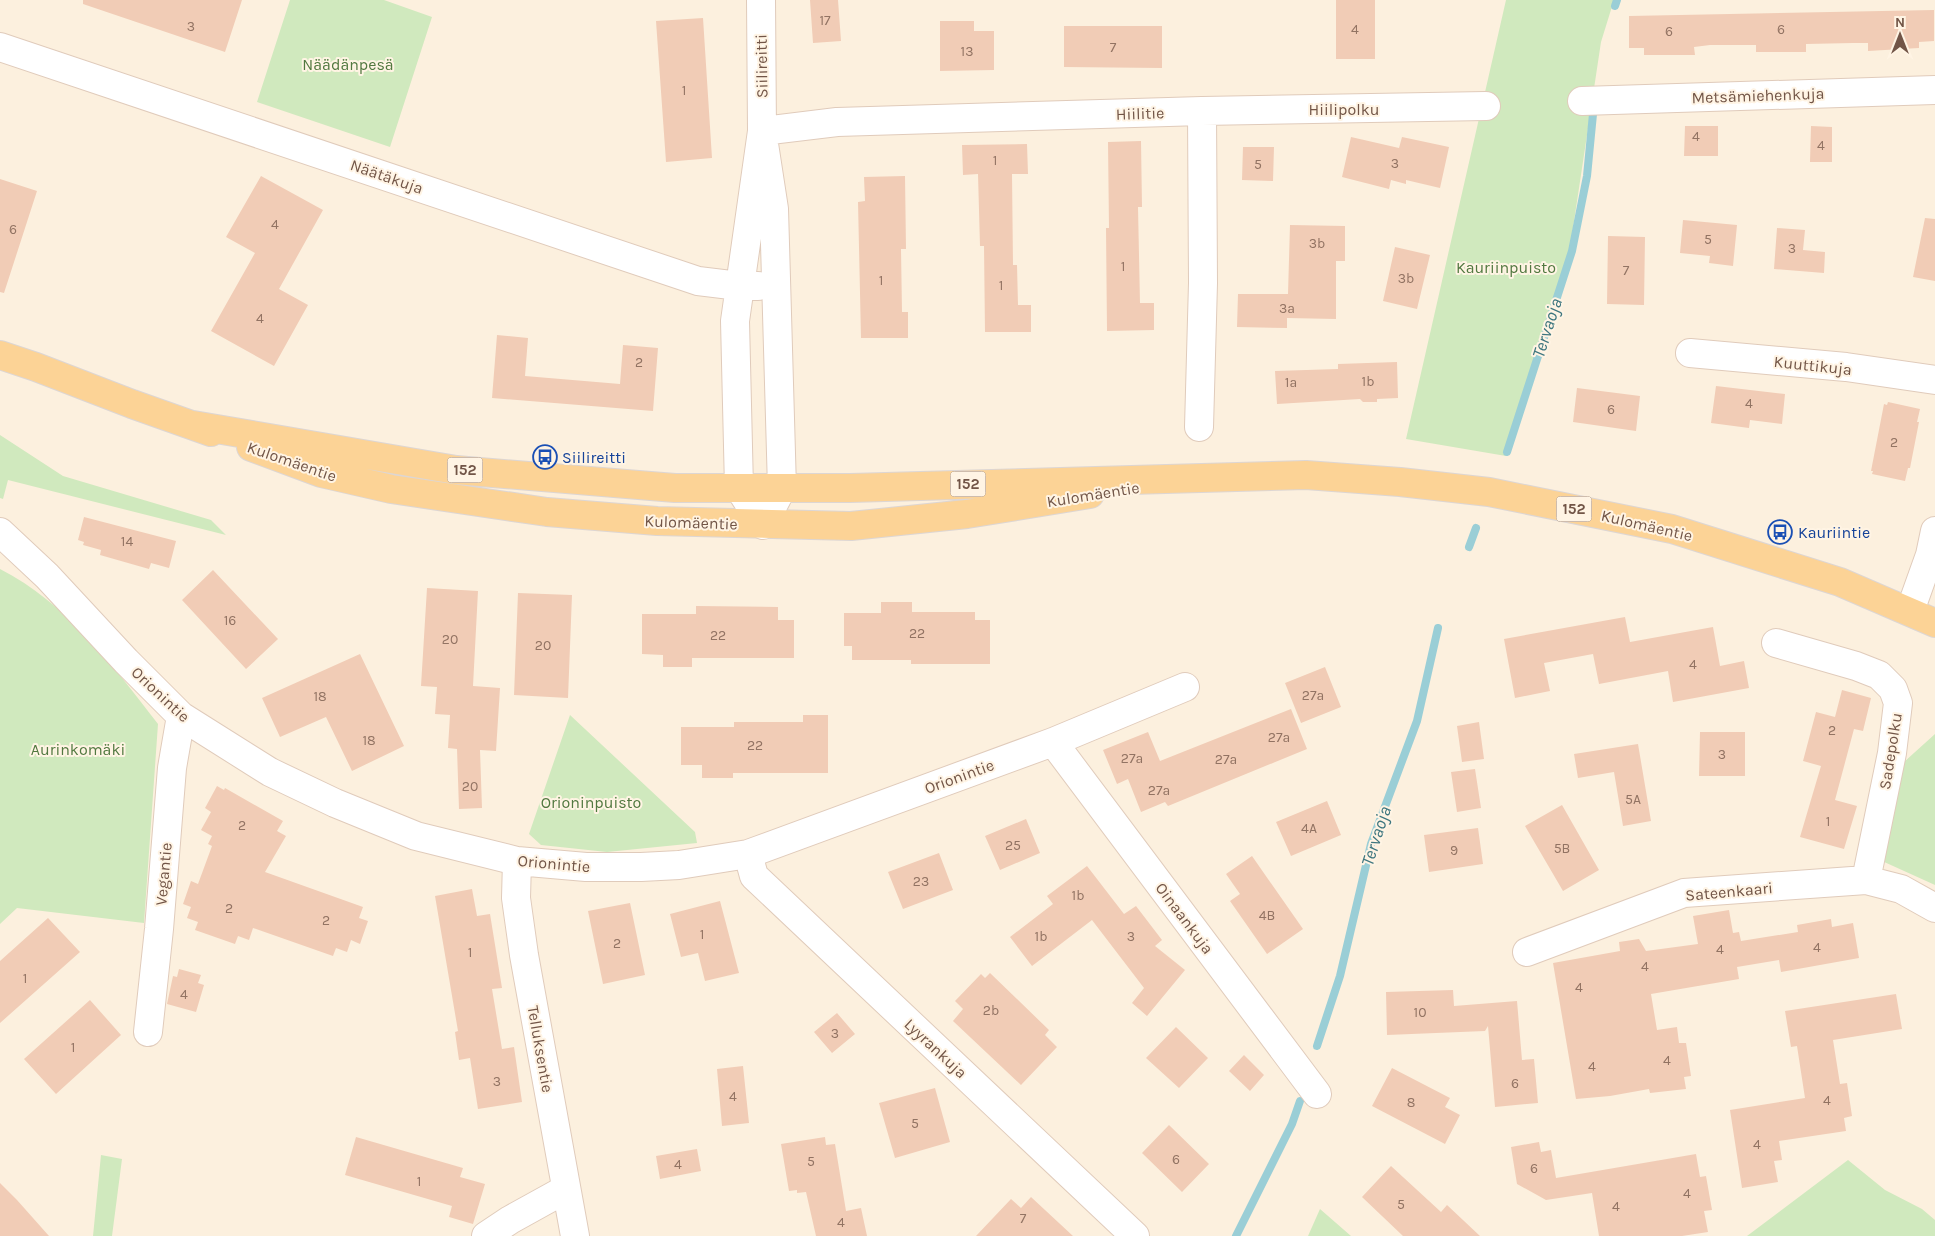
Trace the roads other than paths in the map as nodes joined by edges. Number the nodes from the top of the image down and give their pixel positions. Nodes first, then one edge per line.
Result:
1 (761, 0) edge
2 (0, 47) edge
3 (1935, 90) edge
4 (1582, 101) dead end
5 (1486, 106) dead end
6 (1202, 111) junction
7 (762, 131) junction
8 (739, 286) junction
9 (777, 286) junction
10 (0, 349) edge
11 (1690, 352) dead end
12 (0, 355) edge
13 (36, 367) junction
14 (1935, 380) edge
15 (193, 425) junction
16 (1199, 427) dead end
17 (1197, 477) junction
18 (739, 488) junction
19 (782, 488) junction
20 (764, 525) junction
21 (1935, 531) edge
22 (0, 532) edge
23 (1910, 611) junction
24 (1935, 623) edge
25 (1776, 643) dead end
26 (1185, 687) dead end
27 (181, 716) junction
28 (1053, 742) junction
29 (748, 854) junction
30 (517, 861) junction
31 (1866, 880) junction
32 (1935, 908) edge
33 (1527, 952) dead end
34 (148, 1032) dead end
35 (1316, 1094) dead end
36 (566, 1189) junction
37 (486, 1236) edge
38 (575, 1236) edge
39 (1135, 1236) edge

1 - 7 street, Siilireitti
2 - 8 street, Näätäkuja
3 - 4 street, Metsämiehenkuja
5 - 6 street, Hiilipolku
6 - 7 street, Hiilitie
6 - 16 street
7 - 8 street, Siilireitti
7 - 9 street, Siilireitti
8 - 9 street, Näätäkuja
8 - 18 street, Siilireitti
9 - 19 street, Siilireitti
10 - 13 main road, Kulomäentie / 152
11 - 14 street, Kuuttikuja
12 - 13 main road, Kulomäentie / 152
13 - 15 main road, Kulomäentie / 152
15 - 18 main road, Kulomäentie / 152
15 - 20 main road, Kulomäentie / 152
17 - 19 main road, Kulomäentie / 152
17 - 20 main road, Kulomäentie / 152
17 - 23 main road, Kulomäentie / 152
18 - 19 main road, Kulomäentie / 152
18 - 20 street
19 - 20 street, Siilireitti
21 - 23 street
22 - 27 street, Orionintie
23 - 24 main road, Kulomäentie / 152
25 - 31 street, Sadepolku
26 - 28 street, Orionintie
27 - 30 street, Orionintie
27 - 34 street, Vegantie
28 - 29 street, Orionintie
28 - 35 street, Oinaankuja
29 - 30 street, Orionintie
29 - 39 street, Lyyrankuja
30 - 36 street, Telluksentie
31 - 32 street, Sateenkaari
31 - 33 street, Sateenkaari
36 - 37 street
36 - 38 street, Telluksentie

